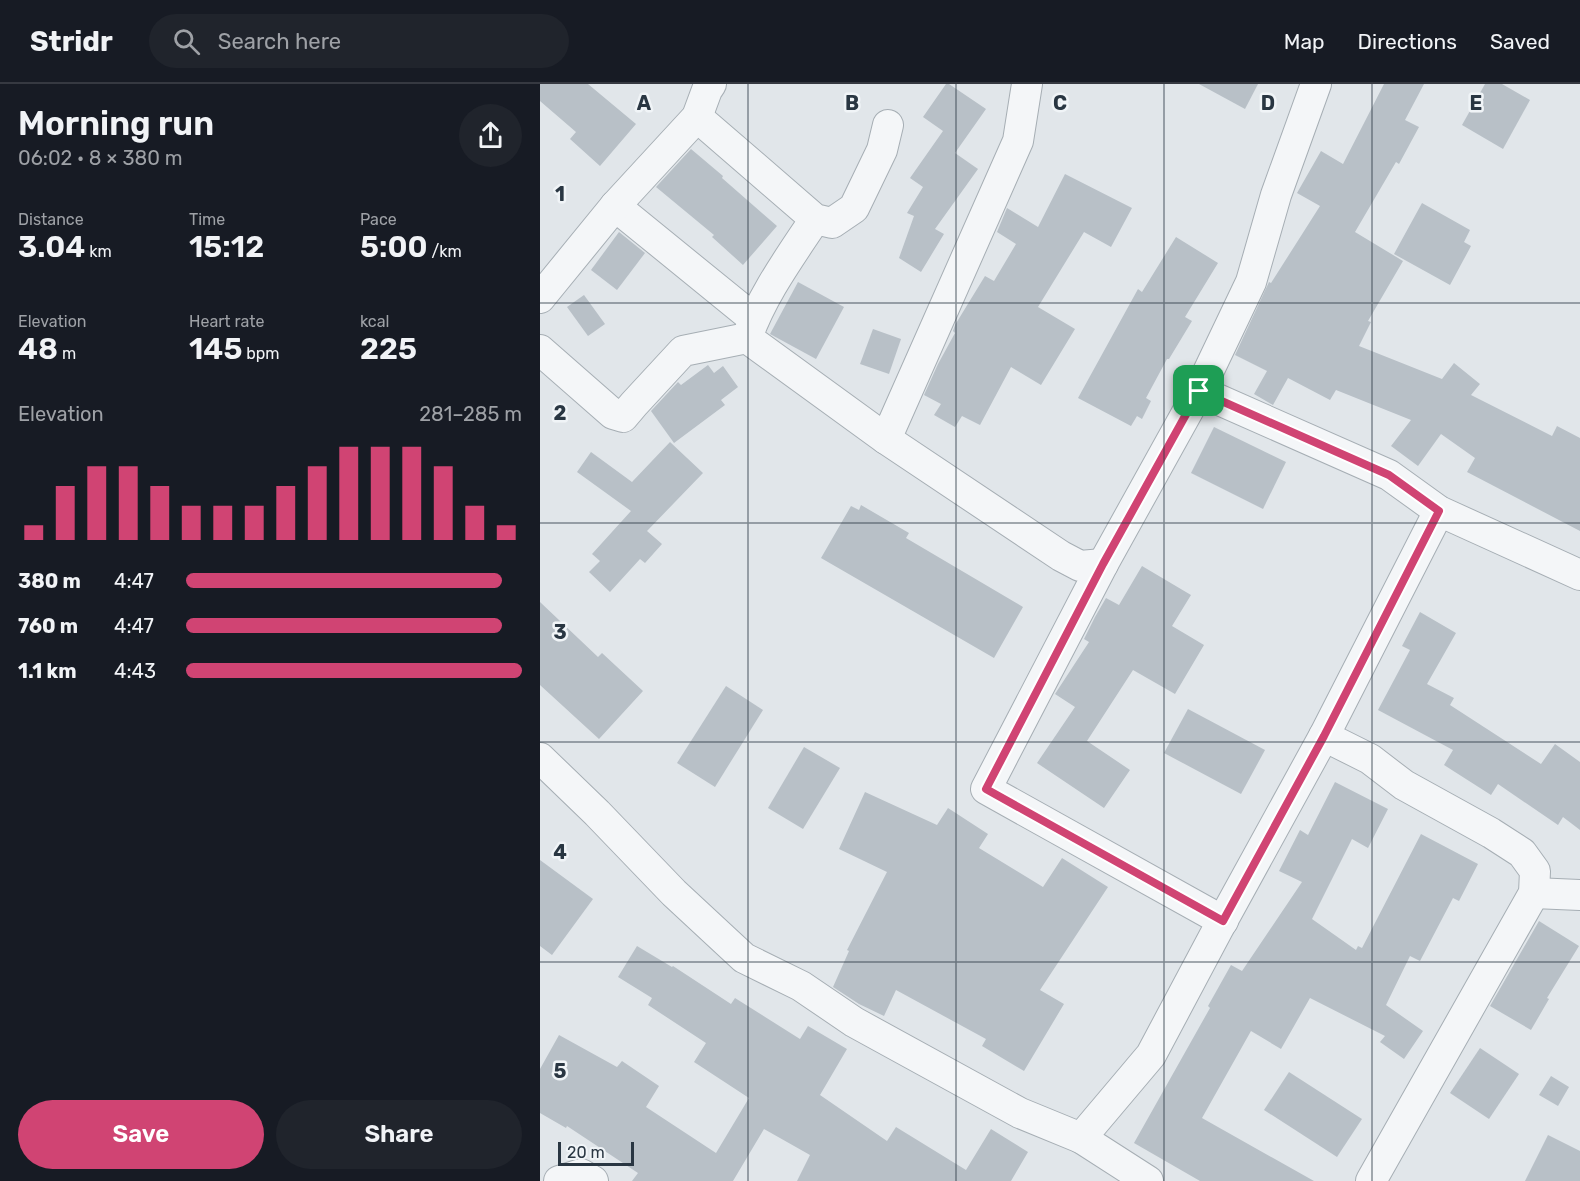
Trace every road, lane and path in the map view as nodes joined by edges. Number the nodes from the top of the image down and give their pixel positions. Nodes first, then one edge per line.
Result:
1 (711, 84) edge
2 (1027, 84) edge
3 (1316, 84) edge
4 (697, 117) junction
5 (888, 125) dead end
6 (615, 206) junction
7 (815, 219) junction
8 (540, 298) edge
9 (750, 328) junction
10 (540, 350) edge
11 (1199, 391) junction
12 (886, 439) junction
13 (1439, 511) junction
14 (1103, 564) junction
15 (1580, 575) edge
16 (1324, 736) junction
17 (540, 758) edge
18 (1534, 893) junction
19 (1580, 895) edge
20 (1223, 921) junction
21 (1081, 1138) junction
22 (559, 1181) edge
23 (594, 1181) edge
24 (1148, 1181) edge
25 (1371, 1181) edge

1 - 4 street
2 - 12 street
3 - 11 street
4 - 6 street
4 - 7 street
5 - 7 street
6 - 8 street
6 - 9 street
7 - 9 street
9 - 10 street
9 - 12 street
11 - 13 street
11 - 14 street
12 - 14 street
13 - 15 street
13 - 16 street
14 - 20 street
16 - 18 street
16 - 20 street
17 - 21 street
18 - 19 street
18 - 25 street
20 - 21 street
21 - 24 street
22 - 23 street

